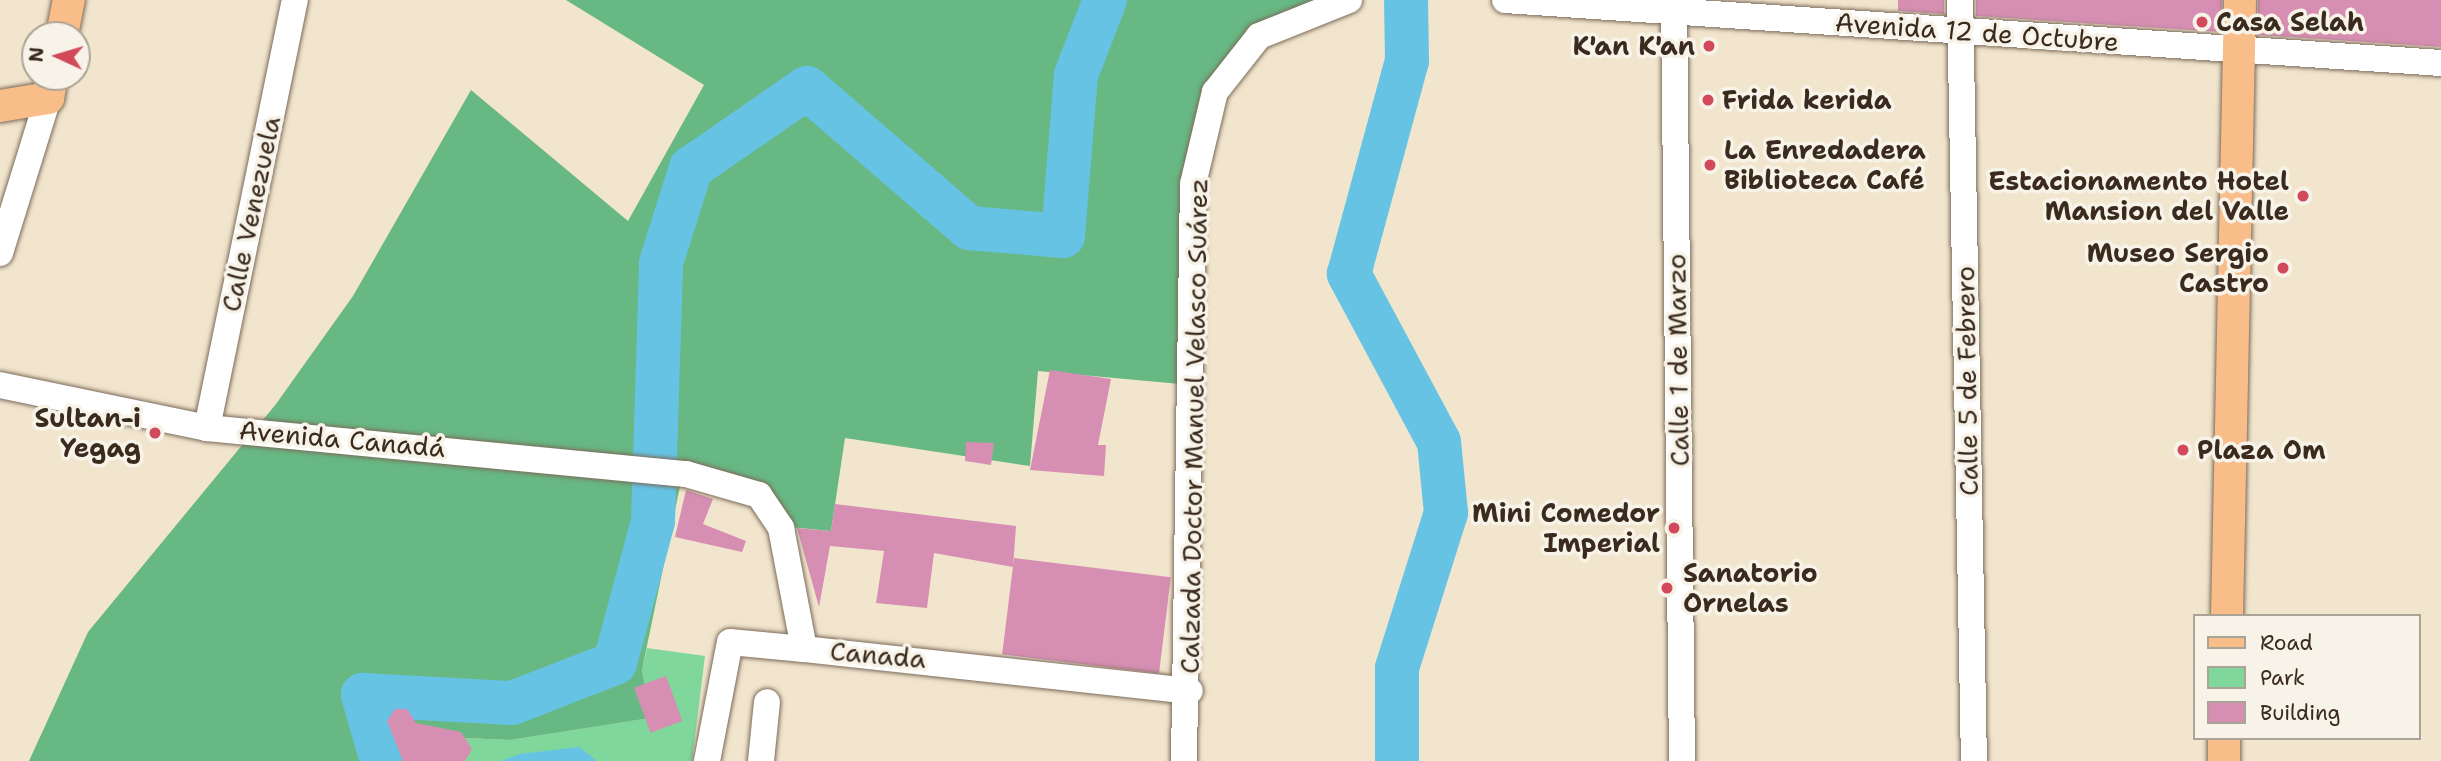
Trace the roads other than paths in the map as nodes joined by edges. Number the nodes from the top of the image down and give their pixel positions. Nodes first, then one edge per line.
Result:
1 (69, 0) edge
2 (295, 0) edge
3 (1349, 0) edge
4 (1505, 0) edge
5 (1960, 0) edge
6 (2240, 0) edge
7 (1564, 2) edge
8 (1674, 6) edge
9 (65, 21) edge
10 (1960, 32) junction
11 (2239, 50) junction
12 (2441, 63) edge
13 (42, 91) edge
14 (49, 91) edge
15 (0, 106) edge
16 (0, 253) edge
17 (0, 385) edge
18 (207, 428) junction
19 (686, 474) joint
20 (2227, 614) edge
21 (804, 649) junction
22 (1190, 691) junction
23 (767, 702) dead end
24 (2224, 740) edge
25 (707, 761) edge
26 (761, 761) edge
27 (1184, 761) edge
28 (1682, 761) edge
29 (1974, 761) edge
30 (2224, 761) edge

1 - 9 main road
2 - 18 street, Calle Venezuela
3 - 22 street, Calzada Doctor Manuel Velasco Suárez
4 - 7 street, Avenida 12 de Octubre
5 - 10 street, Calle 5 de Febrero
6 - 11 main road
7 - 8 street, Avenida 12 de Octubre
8 - 10 street, Avenida 12 de Octubre
8 - 28 street, Calle 1 de Marzo
10 - 11 street, Avenida 12 de Octubre
10 - 29 street, Calle 5 de Febrero
11 - 12 street, Avenida 12 de Octubre
11 - 20 main road
13 - 15 main road
14 - 16 street
17 - 18 street, Avenida Canadá
18 - 19 street, Avenida Canadá
19 - 21 street, Canada
21 - 22 street, Canada
21 - 25 street
22 - 27 street, Calzada Doctor Manuel Velasco Suárez
23 - 26 street
24 - 30 main road

